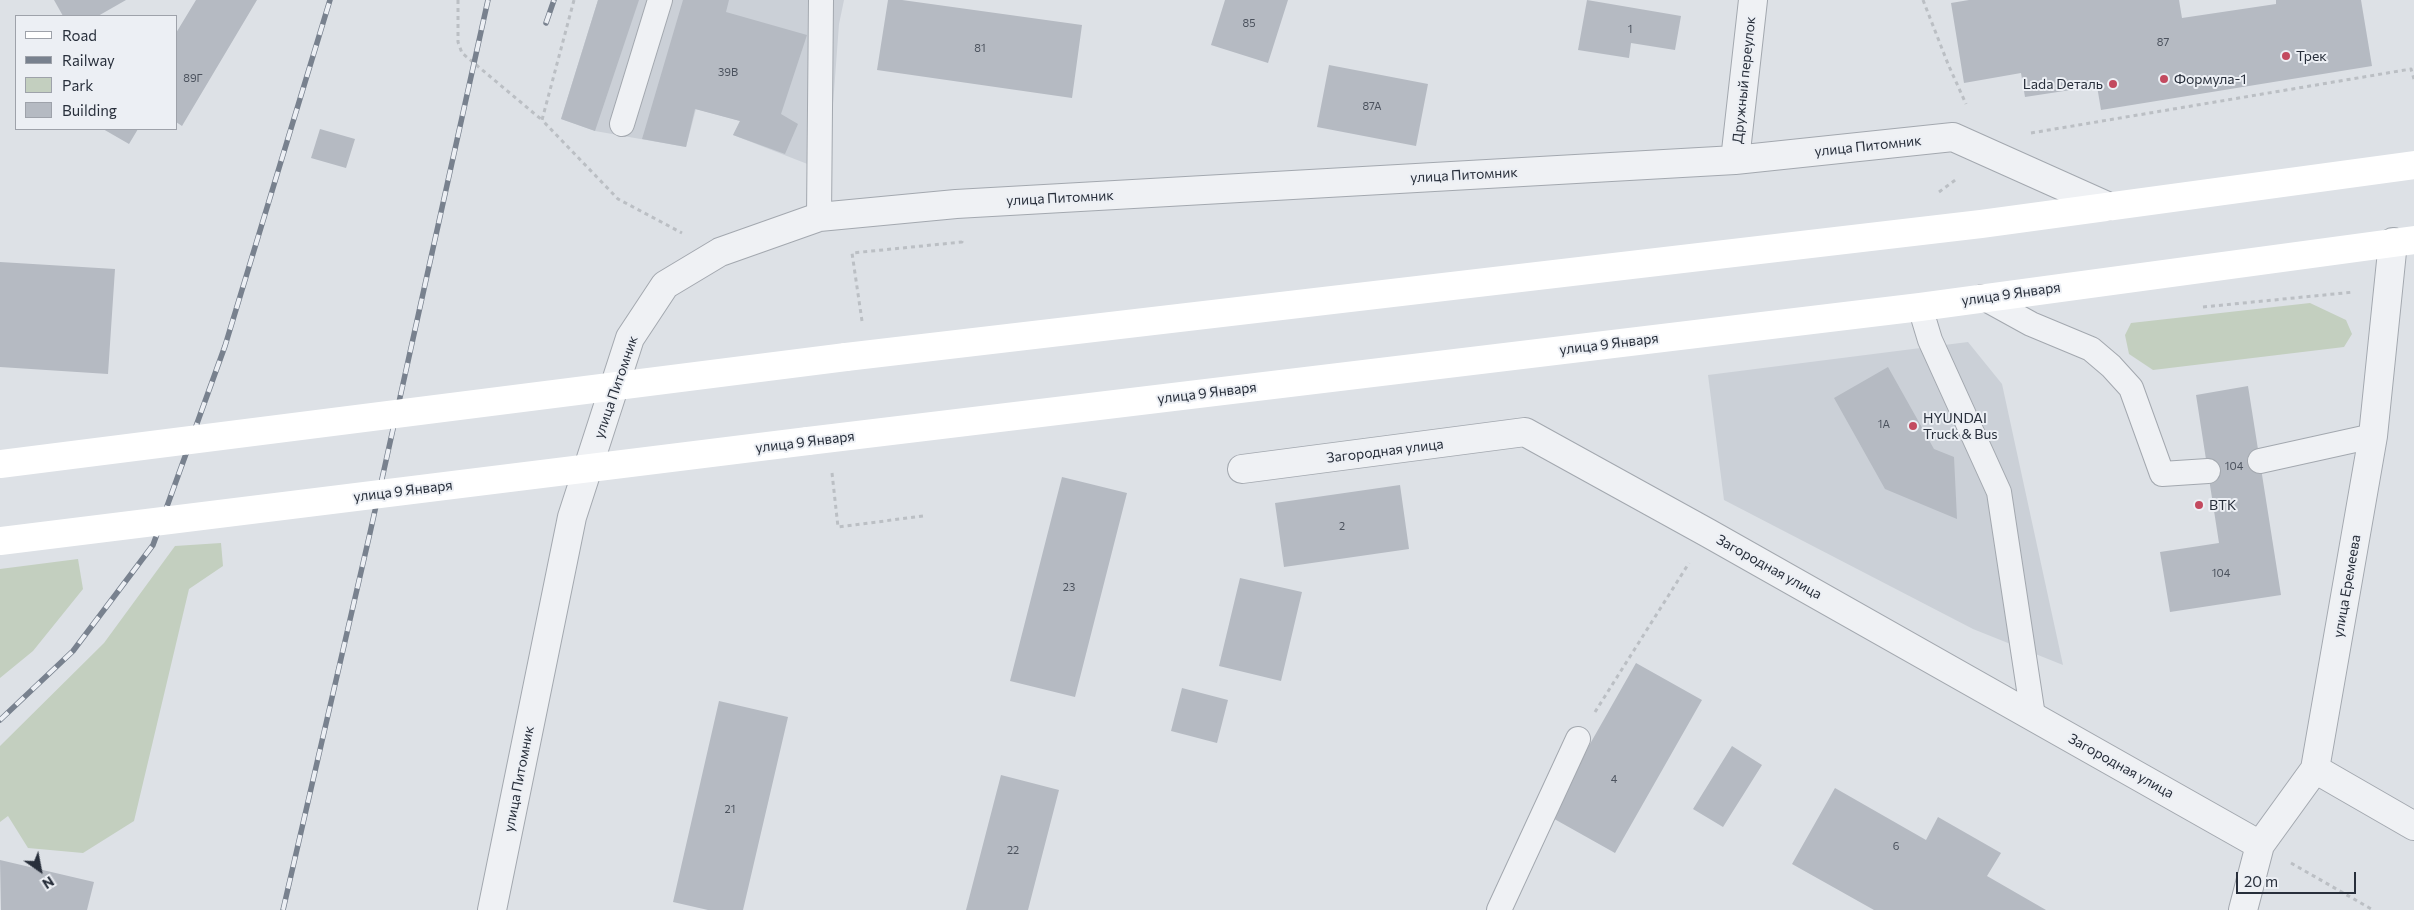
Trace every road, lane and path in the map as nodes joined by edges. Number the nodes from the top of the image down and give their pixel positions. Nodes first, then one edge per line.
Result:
1 (458, 0) edge
2 (660, 0) edge
3 (1753, 0) edge
4 (1924, 0) edge
5 (815, 2) edge
6 (2414, 79) edge
7 (542, 120) dead end
8 (622, 124) dead end
9 (1989, 154) junction
10 (1735, 160) junction
11 (2414, 165) edge
12 (1930, 194) dead end
13 (956, 204) junction
14 (2107, 206) junction
15 (819, 217) junction
16 (2403, 241) edge
17 (1982, 297) junction
18 (1920, 307) junction
19 (863, 330) dead end
20 (2373, 436) junction
21 (2260, 461) dead end
22 (0, 464) edge
23 (831, 468) dead end
24 (1242, 469) dead end
25 (2208, 471) dead end
26 (923, 516) dead end
27 (1708, 533) junction
28 (0, 541) edge
29 (2033, 716) junction
30 (1578, 739) joint
31 (2314, 770) junction
32 (2414, 826) edge
33 (2260, 845) junction
34 (492, 910) edge
35 (1499, 910) edge
36 (2243, 910) edge
37 (2373, 910) edge

1 - 7 path
2 - 8 lane
3 - 10 street, Дружный переулок
4 - 9 path
5 - 15 lane
6 - 9 path
9 - 10 street, улица Питомник
9 - 12 path
9 - 14 street, улица Питомник
10 - 13 street, улица Питомник
11 - 14 main road
13 - 15 street, улица Питомник
13 - 19 path
14 - 22 main road, bridge
15 - 34 street, улица Питомник
16 - 17 main road, улица 9 Января
16 - 20 street, улица Еремеева
17 - 18 main road, улица 9 Января
17 - 25 lane
18 - 28 main road, улица 9 Января, bridge
18 - 29 lane
20 - 21 lane
20 - 31 street, улица Еремеева
23 - 26 path
24 - 27 street, Загородная улица
27 - 29 street, Загородная улица
27 - 30 path
29 - 33 street, Загородная улица
30 - 35 lane
31 - 32 street
31 - 33 street, улица Еремеева
33 - 36 street, улица Еремеева
33 - 37 path

